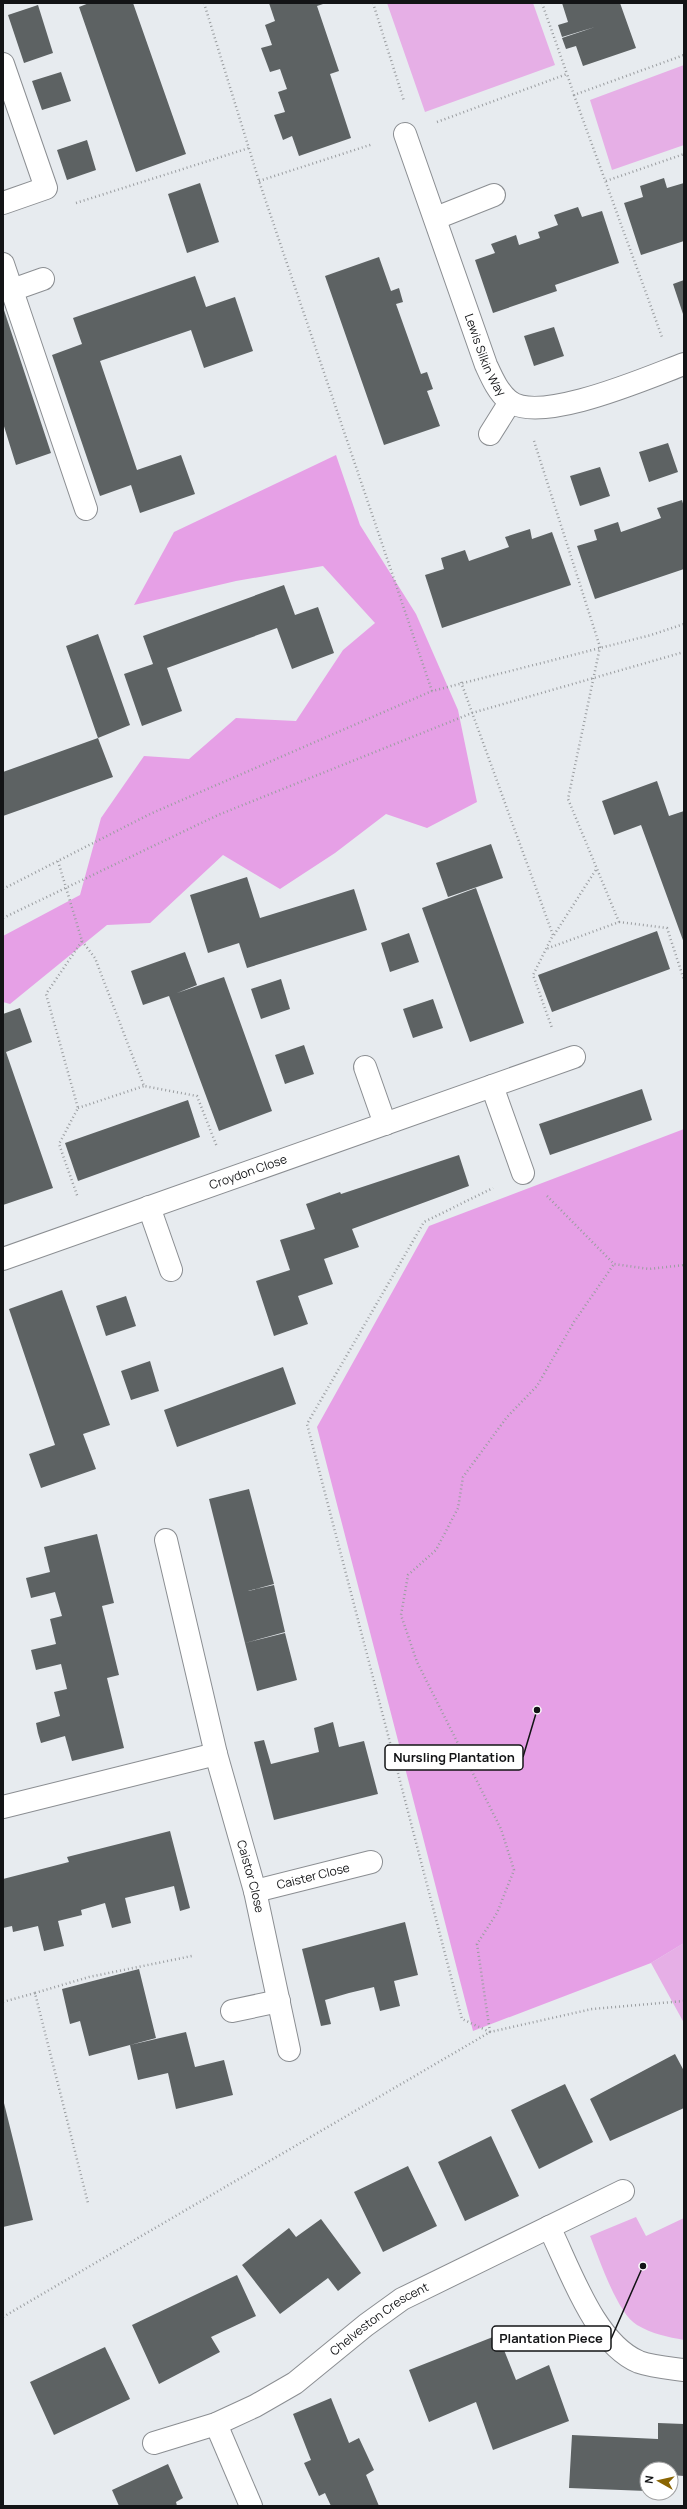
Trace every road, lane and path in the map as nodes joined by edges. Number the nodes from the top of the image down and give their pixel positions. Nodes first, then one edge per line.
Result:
1 (204, 3) edge
2 (373, 3) edge
3 (542, 3) edge
4 (684, 55) edge
5 (3, 64) edge
6 (567, 74) junction
7 (574, 95) junction
8 (409, 132) junction
9 (249, 148) junction
10 (684, 154) edge
11 (259, 181) junction
12 (606, 181) junction
13 (46, 188) junction
14 (494, 195) dead end
15 (3, 203) edge
16 (436, 218) junction
17 (3, 264) edge
18 (43, 279) dead end
19 (12, 290) junction
20 (679, 366) edge
21 (516, 404) junction
22 (490, 434) dead end
23 (86, 509) dead end
24 (684, 624) edge
25 (600, 647) junction
26 (684, 652) edge
27 (594, 679) junction
28 (460, 682) junction
29 (432, 691) junction
30 (472, 713) junction
31 (58, 861) junction
32 (597, 868) junction
33 (65, 887) junction
34 (3, 889) edge
35 (3, 918) edge
36 (620, 922) junction
37 (554, 935) junction
38 (82, 941) junction
39 (546, 949) junction
40 (684, 980) edge
41 (568, 1059) joint
42 (365, 1067) dead end
43 (144, 1086) junction
44 (492, 1086) junction
45 (78, 1108) junction
46 (385, 1124) junction
47 (523, 1173) junction
48 (230, 1179) junction
49 (149, 1208) junction
50 (88, 1229) junction
51 (3, 1259) edge
52 (614, 1264) junction
53 (684, 1265) edge
54 (171, 1270) dead end
55 (166, 1540) dead end
56 (216, 1754) junction
57 (3, 1807) edge
58 (371, 1862) dead end
59 (255, 1890) junction
60 (192, 1956) dead end
61 (35, 1993) junction
62 (279, 2001) junction
63 (684, 2001) edge
64 (3, 2002) edge
65 (232, 2011) dead end
66 (490, 2032) junction
67 (289, 2050) dead end
68 (623, 2191) dead end
69 (88, 2203) dead end
70 (549, 2227) junction
71 (3, 2317) edge
72 (684, 2370) edge
73 (216, 2424) junction
74 (154, 2443) dead end
75 (251, 2506) edge

1 - 9 path
2 - 8 path
3 - 6 path
4 - 7 path
5 - 13 street
6 - 7 path
6 - 8 path
7 - 12 path
8 - 11 path
8 - 16 street, Lewis Silkin Way
9 - 11 path
9 - 13 path
10 - 12 path
11 - 29 path
12 - 20 path
13 - 15 street
14 - 16 street
16 - 21 street, Lewis Silkin Way
17 - 19 street
18 - 19 street
19 - 23 street
20 - 21 street
21 - 22 street
21 - 25 path
24 - 25 path
25 - 27 path
25 - 28 path
26 - 27 path
27 - 30 path
27 - 32 path
28 - 29 path
28 - 30 path
29 - 31 path
30 - 33 path
30 - 37 path
31 - 33 path
31 - 34 path
32 - 36 path
32 - 37 path
33 - 35 path
33 - 38 path
36 - 39 path
36 - 40 path
37 - 39 path
38 - 43 path
38 - 45 path
39 - 41 path
41 - 44 street, Croydon Close
42 - 46 street
43 - 45 path
43 - 48 path
44 - 46 street, Croydon Close
44 - 47 street
45 - 50 path
46 - 48 street, Croydon Close
47 - 52 path
47 - 66 path
48 - 49 street, Croydon Close
49 - 50 street, Croydon Close
49 - 54 street
50 - 51 street, Croydon Close
52 - 53 path
52 - 66 path
55 - 56 street, Caistor Close
56 - 57 street
56 - 59 street, Caistor Close
58 - 59 street, Caister Close
59 - 62 street, Caistor Close
60 - 61 path
61 - 64 path
61 - 69 path
62 - 65 street
62 - 67 street, Caistor Close
63 - 66 path
66 - 71 path
68 - 70 street, Chelveston Crescent
70 - 72 street
70 - 73 street, Chelveston Crescent
73 - 74 street, Chelveston Crescent
73 - 75 street

